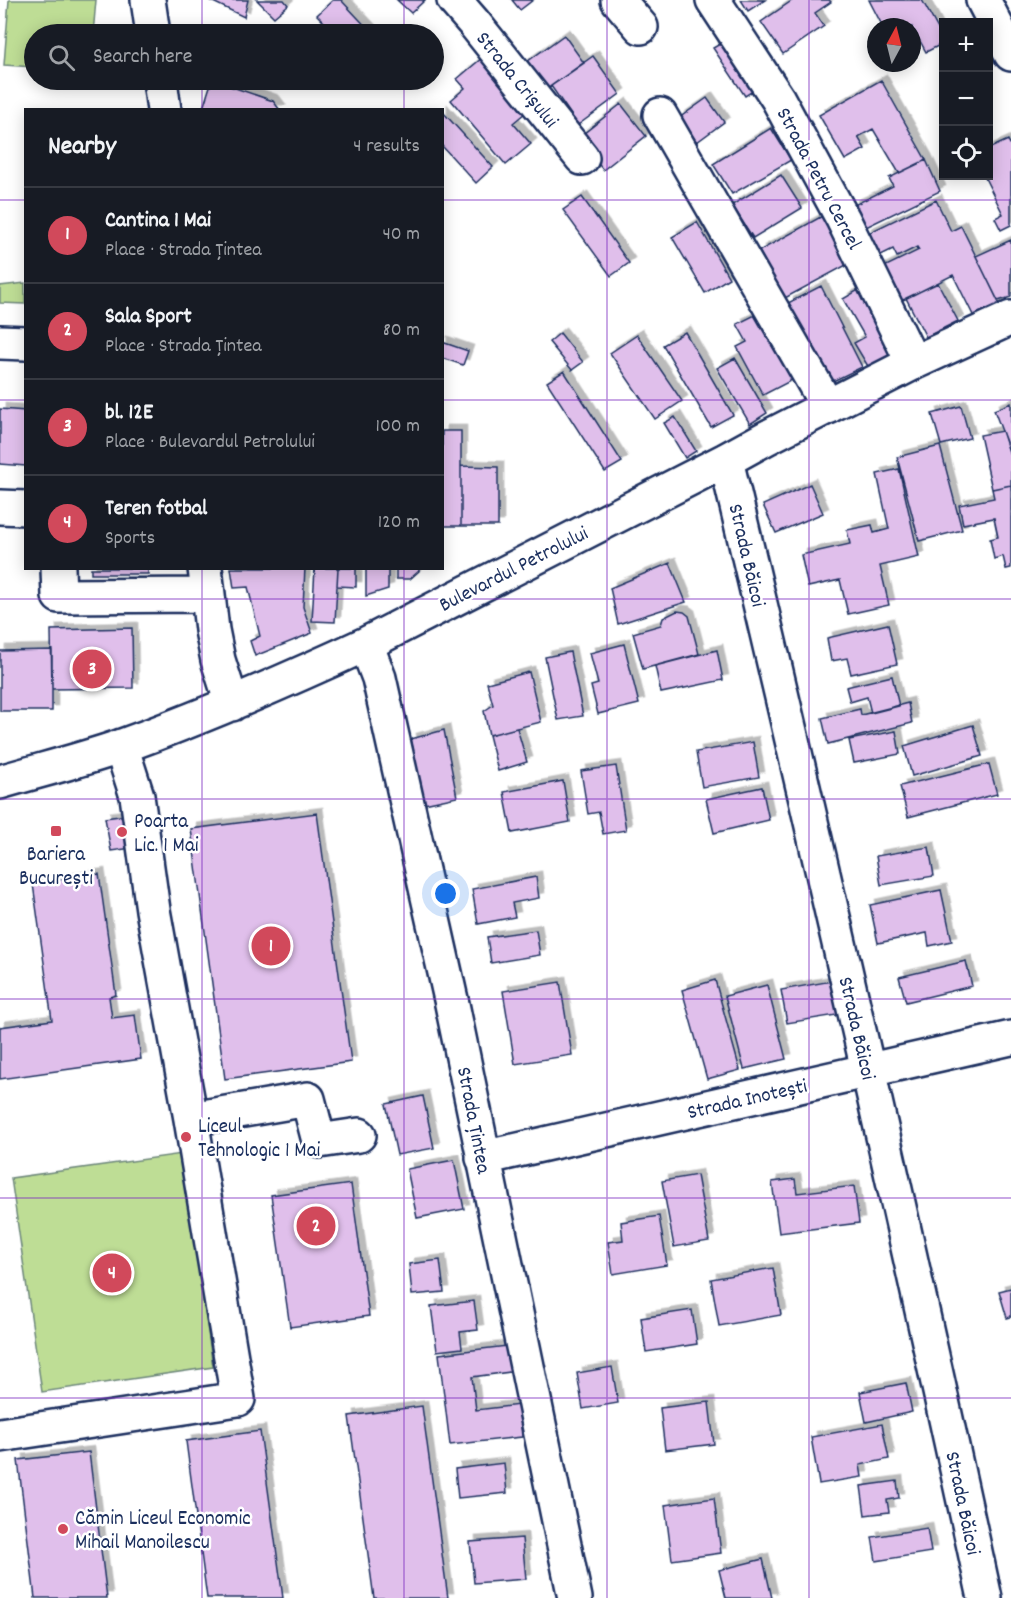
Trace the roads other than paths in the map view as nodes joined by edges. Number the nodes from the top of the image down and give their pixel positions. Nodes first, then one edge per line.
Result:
1 (148, 0) edge
2 (454, 0) edge
3 (618, 0) edge
4 (713, 0) edge
5 (983, 0) edge
6 (152, 24) edge
7 (641, 27) dead end
8 (1011, 54) edge
9 (161, 90) edge
10 (164, 108) edge
11 (660, 115) dead end
12 (582, 158) dead end
13 (1011, 318) edge
14 (0, 342) edge
15 (24, 343) edge
16 (914, 363) junction
17 (828, 407) junction
18 (726, 460) junction
19 (0, 507) edge
20 (24, 508) edge
21 (58, 570) edge
22 (206, 582) edge
23 (366, 644) junction
24 (232, 704) junction
25 (121, 746) junction
26 (0, 782) edge
27 (1011, 1038) edge
28 (867, 1070) junction
29 (191, 1119) junction
30 (359, 1136) dead end
31 (483, 1158) junction
32 (0, 1435) edge
33 (575, 1598) edge
34 (985, 1598) edge

1 - 6 street
2 - 12 street, Strada Crișului
3 - 7 street
4 - 16 street, Strada Petru Cercel
5 - 8 street
9 - 10 street
11 - 17 street
13 - 16 street, Bulevardul Petrolului
14 - 15 street
16 - 17 street, Bulevardul Petrolului
17 - 18 street, Bulevardul Petrolului
18 - 23 street, Bulevardul Petrolului
18 - 28 street, Strada Băicoi
19 - 20 street
21 - 22 street
22 - 24 street
23 - 24 street, Bulevardul Petrolului
23 - 31 street, Strada Țintea
24 - 25 street, Bulevardul Petrolului
25 - 26 street, Bulevardul Petrolului
25 - 29 street
27 - 28 street, Strada Inotești
28 - 31 street, Strada Inotești
28 - 34 street, Strada Băicoi
29 - 30 street
29 - 32 street
31 - 33 street, Strada Țintea

